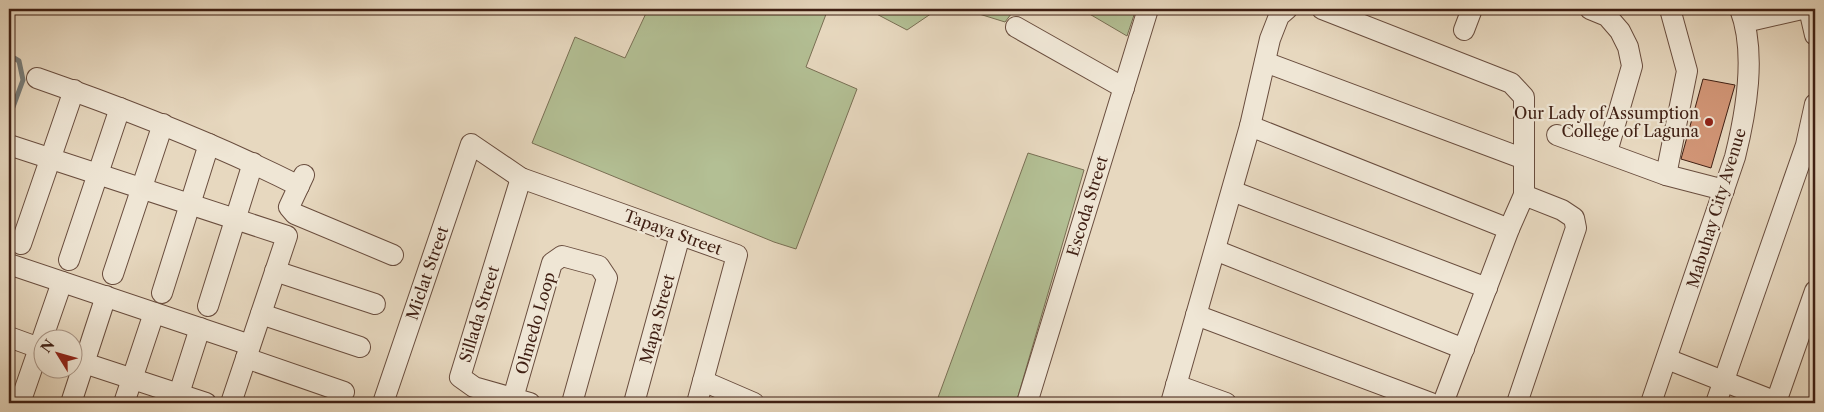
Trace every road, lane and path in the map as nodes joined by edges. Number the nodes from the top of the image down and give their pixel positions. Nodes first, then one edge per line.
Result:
1 (1148, 9) edge
2 (1287, 9) edge
3 (1322, 9) edge
4 (1472, 9) edge
5 (1590, 9) edge
6 (1670, 9) edge
7 (1809, 9) edge
8 (1792, 10) edge
9 (1743, 15) edge
10 (1016, 27) dead end
11 (1464, 30) dead end
12 (1815, 34) edge
13 (1264, 62) junction
14 (37, 78) dead end
15 (1124, 88) junction
16 (74, 90) junction
17 (1815, 104) edge
18 (120, 108) junction
19 (163, 124) junction
20 (1250, 126) junction
21 (1557, 135) dead end
22 (210, 144) junction
23 (471, 144) joint
24 (9, 145) edge
25 (1607, 152) junction
26 (50, 159) junction
27 (1524, 159) junction
28 (253, 163) junction
29 (98, 174) junction
30 (1666, 175) junction
31 (521, 178) junction
32 (141, 189) junction
33 (1724, 190) junction
34 (1232, 191) junction
35 (1524, 195) junction
36 (190, 205) junction
37 (236, 220) junction
38 (1509, 229) junction
39 (680, 235) junction
40 (21, 244) dead end
41 (1215, 250) junction
42 (393, 255) dead end
43 (69, 260) dead end
44 (11, 271) edge
45 (275, 271) junction
46 (113, 274) dead end
47 (62, 282) junction
48 (1486, 288) junction
49 (1815, 291) edge
50 (162, 293) dead end
51 (106, 296) junction
52 (375, 304) dead end
53 (208, 306) dead end
54 (154, 313) junction
55 (260, 314) junction
56 (1196, 315) junction
57 (200, 328) junction
58 (47, 330) edge
59 (9, 337) edge
60 (32, 345) edge
61 (360, 347) dead end
62 (1464, 349) junction
63 (248, 351) junction
64 (82, 354) edge
65 (1668, 359) junction
66 (82, 362) edge
67 (32, 372) edge
68 (132, 379) junction
69 (75, 380) edge
70 (1723, 381) junction
71 (703, 382) junction
72 (344, 392) dead end
73 (1173, 394) edge
74 (177, 399) edge
75 (522, 401) edge
76 (20, 403) edge
77 (71, 403) edge
78 (124, 403) edge
79 (206, 403) edge
80 (230, 403) edge
81 (383, 403) edge
82 (572, 403) edge
83 (634, 403) edge
84 (697, 403) edge
85 (754, 403) edge
86 (1027, 403) edge
87 (1226, 403) edge
88 (1430, 403) edge
89 (1443, 403) edge
90 (1517, 403) edge
91 (1651, 403) edge
92 (1716, 403) edge
93 (1778, 403) edge

1 - 15 street, Escoda Street
2 - 13 street
3 - 27 street
4 - 11 street
5 - 25 street
6 - 30 street
7 - 12 street
8 - 9 street
9 - 33 street, Mabuhay City Avenue
10 - 15 street
13 - 20 street
13 - 27 street
14 - 16 street
15 - 86 street, Escoda Street
16 - 18 street
16 - 26 street
17 - 70 street
18 - 19 street
18 - 29 street
19 - 22 street
19 - 32 street
20 - 34 street
20 - 38 street
21 - 25 street
22 - 28 street
22 - 36 street
23 - 31 street, Tapaya Street
23 - 81 street, Miclat Street
24 - 26 street
25 - 30 street
26 - 29 street
26 - 40 street
27 - 35 street
28 - 37 street
28 - 42 street
29 - 32 street
29 - 43 street
30 - 33 street
31 - 39 street, Tapaya Street
31 - 75 street, Sillada Street
32 - 36 street
32 - 46 street
33 - 65 street, Mabuhay City Avenue
34 - 41 street
34 - 48 street
35 - 38 street
35 - 90 street
36 - 37 street
36 - 50 street
37 - 45 street
37 - 53 street
38 - 48 street
39 - 71 street, Tapaya Street
39 - 83 street, Mapa Street
41 - 56 street
41 - 62 street
44 - 47 street
45 - 52 street
45 - 55 street
47 - 51 street
47 - 58 street
48 - 62 street
49 - 93 street
51 - 54 street
51 - 64 street
54 - 57 street
54 - 68 street
55 - 61 street
55 - 63 street
56 - 73 street
56 - 88 street
57 - 63 street
57 - 74 street
59 - 60 street
62 - 89 street
63 - 72 street
63 - 80 street
65 - 70 street
65 - 91 street, Mabuhay City Avenue
66 - 68 street
67 - 76 street
68 - 74 street
68 - 78 street
69 - 77 street
70 - 92 street
70 - 93 street
71 - 84 street, Tapaya Street
71 - 85 street
73 - 87 street
74 - 79 street
75 - 82 street, Olmedo Loop

